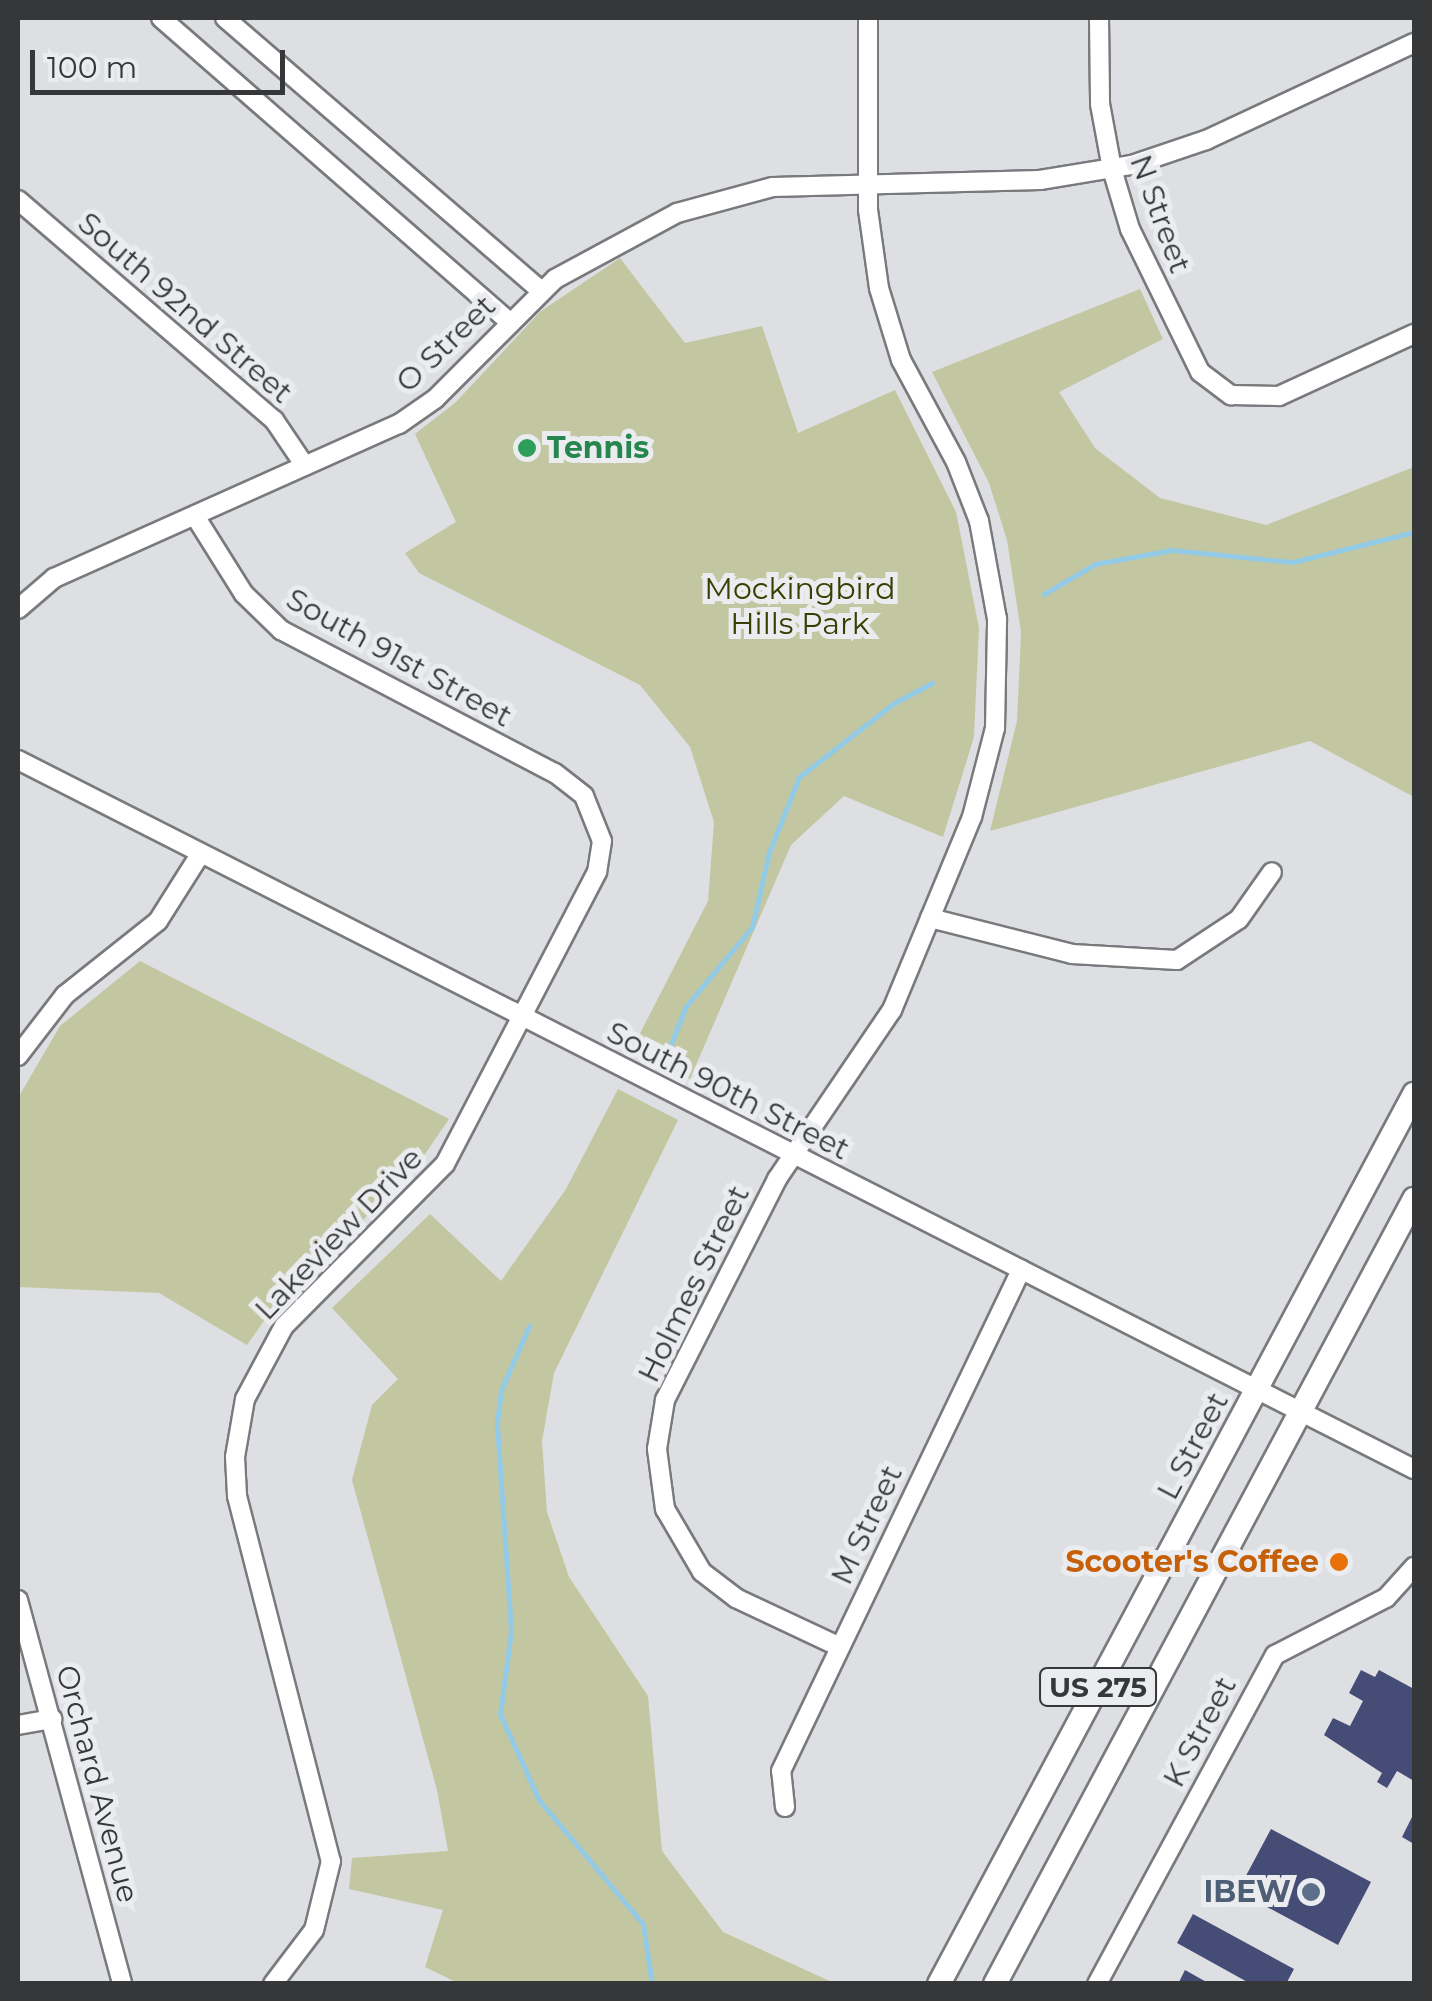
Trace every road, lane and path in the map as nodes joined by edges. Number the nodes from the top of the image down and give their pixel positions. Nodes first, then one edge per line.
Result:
1 (161, 18) edge
2 (225, 18) edge
3 (868, 18) edge
4 (1099, 18) edge
5 (1414, 43) edge
6 (1112, 169) junction
7 (868, 182) junction
8 (18, 200) edge
9 (541, 291) junction
10 (508, 321) junction
11 (1414, 334) edge
12 (305, 466) junction
13 (195, 516) junction
14 (18, 609) edge
15 (18, 760) edge
16 (599, 824) joint
17 (201, 853) junction
18 (1272, 872) dead end
19 (930, 918) junction
20 (522, 1018) junction
21 (21, 1044) edge
22 (1414, 1094) edge
23 (791, 1155) junction
24 (1414, 1199) edge
25 (1021, 1270) junction
26 (1256, 1392) junction
27 (1300, 1413) junction
28 (1414, 1469) edge
29 (1414, 1567) edge
30 (18, 1600) edge
31 (840, 1647) junction
32 (52, 1719) junction
33 (18, 1724) edge
34 (785, 1808) dead end
35 (122, 1984) edge
36 (273, 1984) edge
37 (940, 1984) edge
38 (995, 1984) edge
39 (1097, 1984) edge

1 - 10 street
2 - 9 street
3 - 7 street, Holmes Street
4 - 6 street, N Street
5 - 6 street, O Street
6 - 7 street, O Street
6 - 11 street, N Street
7 - 9 street, O Street
7 - 19 street, Holmes Street
8 - 12 street, South 92nd Street
9 - 10 street, O Street
10 - 12 street, O Street
12 - 13 street, O Street
13 - 14 street, O Street
13 - 16 street, South 91st Street
15 - 17 street, South 90th Street
16 - 20 street, Lakeview Drive
17 - 20 street, South 90th Street
17 - 21 street
18 - 19 street
19 - 23 street, Holmes Street
20 - 23 street, South 90th Street
20 - 36 street, Lakeview Drive
22 - 26 main road, L Street / US 275
23 - 25 street, South 90th Street
23 - 31 street, Holmes Street
24 - 27 main road, US 275
25 - 26 street, South 90th Street
25 - 31 street, M Street
26 - 27 street, South 90th Street
26 - 37 main road, L Street / US 275
27 - 28 street, South 90th Street
27 - 38 main road, US 275
29 - 39 street, K Street
30 - 32 street, Orchard Avenue
31 - 34 street, M Street
32 - 33 street
32 - 35 street, Orchard Avenue

